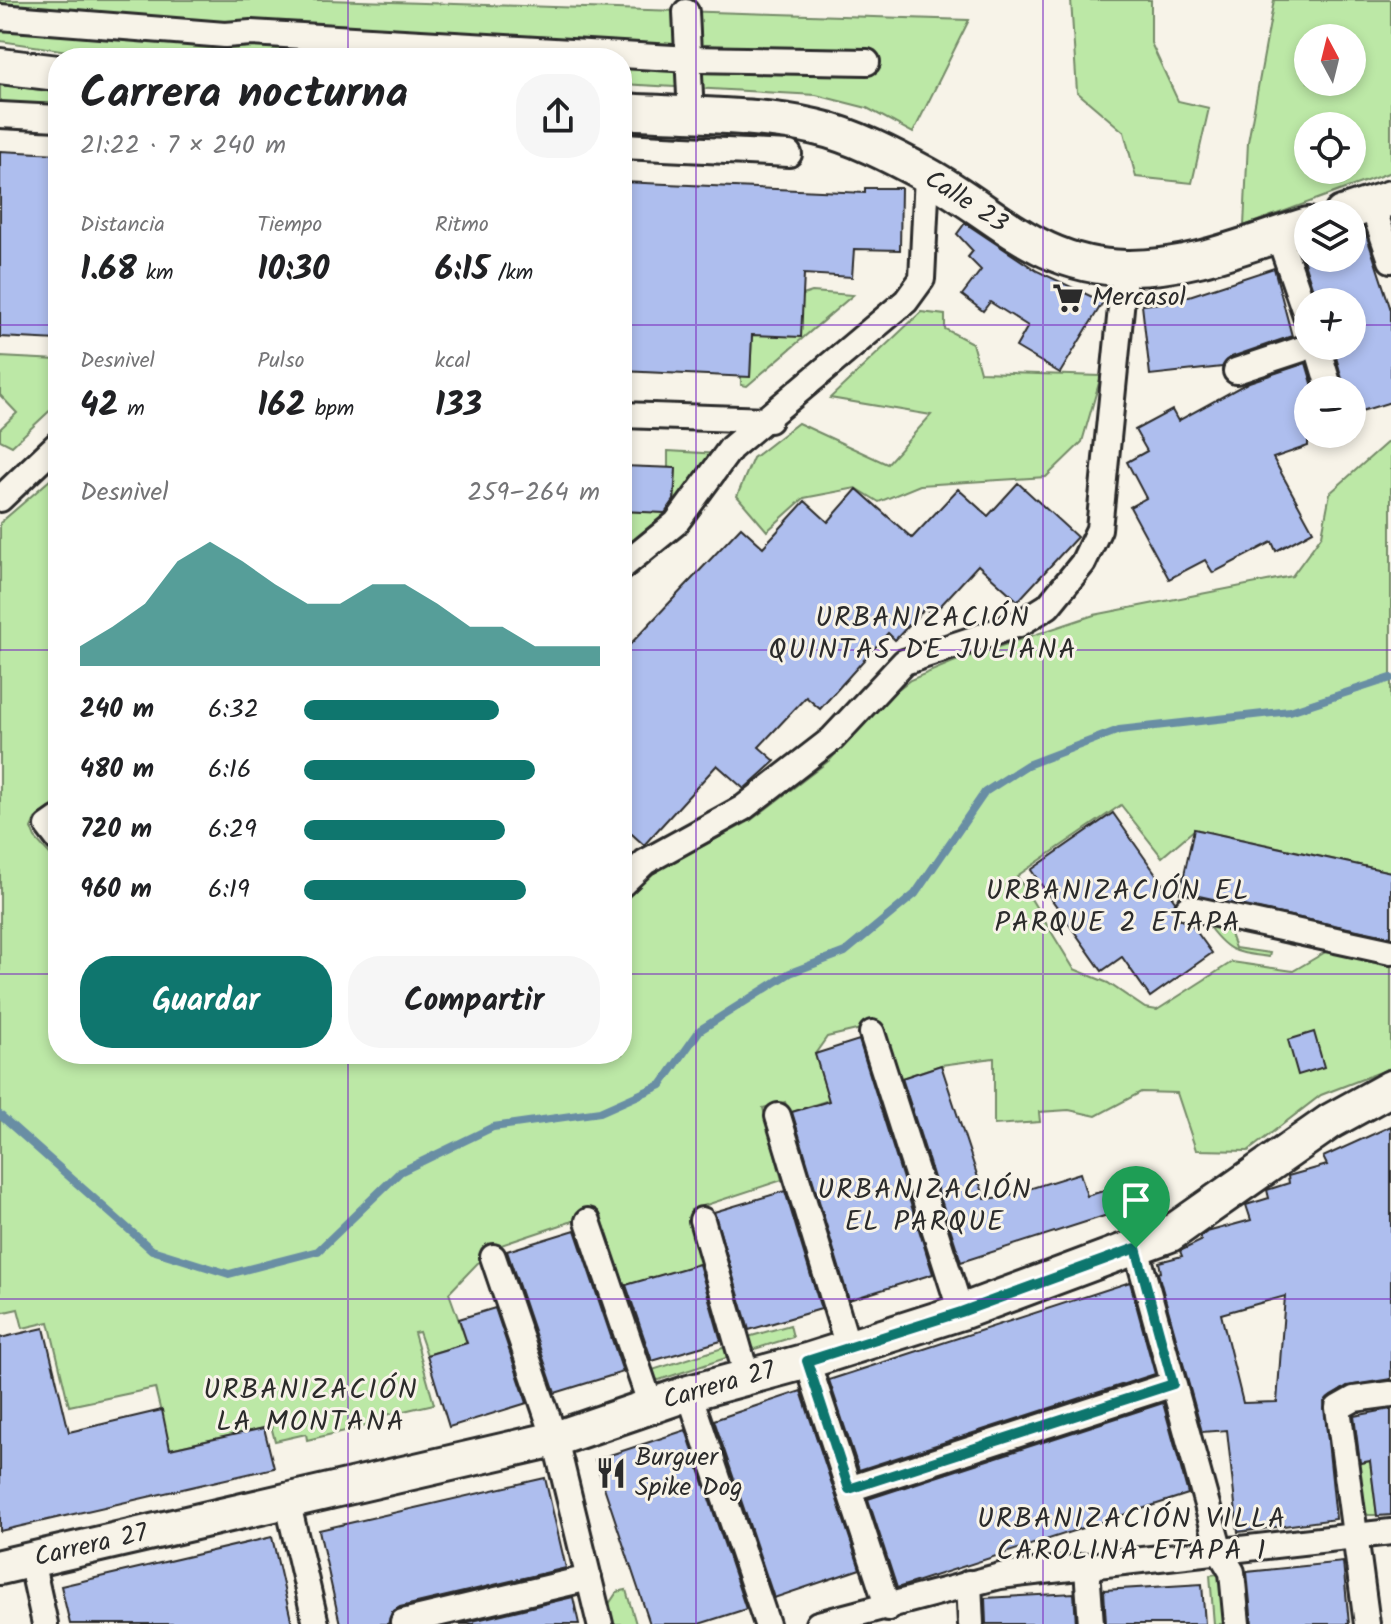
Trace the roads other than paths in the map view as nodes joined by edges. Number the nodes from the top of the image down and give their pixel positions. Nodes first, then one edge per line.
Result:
1 (686, 12) dead end
2 (0, 17) edge
3 (503, 48) edge
4 (632, 56) edge
5 (690, 59) junction
6 (867, 62) dead end
7 (0, 66) edge
8 (48, 72) edge
9 (632, 112) edge
10 (0, 115) edge
11 (691, 116) junction
12 (48, 117) edge
13 (632, 146) edge
14 (789, 154) dead end
15 (927, 175) junction
16 (1369, 206) edge
17 (1293, 229) edge
18 (1391, 260) edge
19 (1125, 268) junction
20 (1303, 288) edge
21 (1294, 352) edge
22 (1236, 371) dead end
23 (632, 415) edge
24 (769, 420) junction
25 (48, 453) edge
26 (0, 499) edge
27 (632, 559) edge
28 (632, 874) edge
29 (1188, 908) dead end
30 (1391, 952) edge
31 (872, 1033) dead end
32 (1391, 1088) edge
33 (778, 1116) dead end
34 (702, 1220) dead end
35 (588, 1221) dead end
36 (1136, 1248) junction
37 (493, 1257) dead end
38 (961, 1312) junction
39 (848, 1347) junction
40 (807, 1361) junction
41 (747, 1377) junction
42 (1173, 1384) junction
43 (689, 1393) junction
44 (1391, 1394) edge
45 (651, 1406) junction
46 (555, 1439) junction
47 (849, 1489) junction
48 (287, 1500) junction
49 (1391, 1532) edge
50 (1353, 1538) junction
51 (1220, 1552) junction
52 (15, 1564) edge
53 (1087, 1569) junction
54 (589, 1578) junction
55 (969, 1583) junction
56 (888, 1608) junction
57 (403, 1622) edge
58 (45, 1624) edge
59 (316, 1624) edge
60 (600, 1624) edge
61 (767, 1624) edge
62 (818, 1624) edge
63 (971, 1624) edge
64 (1091, 1624) edge
65 (1237, 1624) edge
66 (1367, 1624) edge

1 - 5 street
2 - 3 street
4 - 5 street
5 - 6 street
5 - 11 street
7 - 8 street
9 - 11 street, Calle 23
10 - 12 street
11 - 15 street, Calle 23
13 - 14 street
15 - 19 street, Calle 23
15 - 24 street
16 - 18 street
17 - 19 street, Calle 23
17 - 20 street
19 - 28 street
21 - 22 street
23 - 24 street
24 - 27 street
25 - 26 street
29 - 30 street
31 - 38 street
32 - 36 street, Carrera 27
33 - 39 street
34 - 41 street
35 - 45 street
36 - 38 street, Carrera 27
36 - 42 street
37 - 46 street
38 - 39 street, Carrera 27
39 - 40 street, Carrera 27
40 - 41 street, Carrera 27
40 - 47 street
41 - 43 street, Carrera 27
42 - 47 street
42 - 51 street
43 - 45 street, Carrera 27
43 - 61 street
44 - 50 street
45 - 46 street, Carrera 27
46 - 48 street, Carrera 27
46 - 54 street
47 - 56 street
48 - 52 street, Carrera 27
48 - 59 street
49 - 50 street
50 - 51 street
50 - 66 street
51 - 53 street
51 - 65 street
52 - 58 street
53 - 55 street
53 - 64 street
54 - 57 street
54 - 60 street
55 - 56 street
55 - 63 street
56 - 62 street

